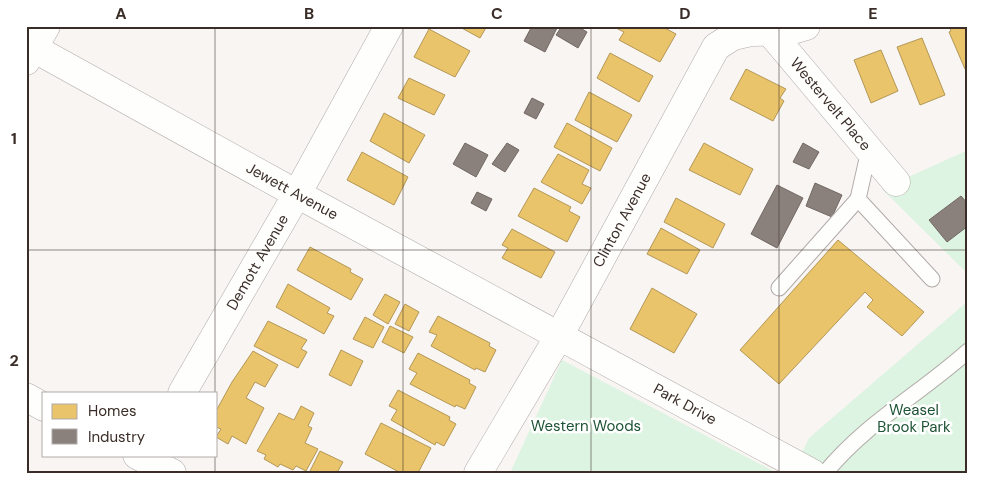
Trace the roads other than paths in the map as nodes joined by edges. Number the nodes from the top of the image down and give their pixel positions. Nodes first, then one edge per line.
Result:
1 (389, 26) edge
2 (806, 26) edge
3 (767, 29) edge
4 (33, 45) edge
5 (869, 150) junction
6 (896, 182) dead end
7 (296, 194) junction
8 (858, 199) junction
9 (932, 279) dead end
10 (779, 288) dead end
11 (559, 336) junction
12 (968, 352) edge
13 (183, 392) edge
14 (26, 397) edge
15 (42, 405) edge
16 (141, 460) edge
17 (172, 473) edge
18 (478, 473) edge
19 (812, 473) edge
20 (825, 473) edge

1 - 7 street, Demott Avenue
2 - 3 street, Clinton Avenue
3 - 5 street, Westervelt Place
3 - 11 street, Clinton Avenue
4 - 7 street, Jewett Avenue
5 - 6 street, Westervelt Place
5 - 8 lane
7 - 11 street, Jewett Avenue
7 - 13 street, Demott Avenue
8 - 9 lane
8 - 10 lane
11 - 18 street, Clinton Avenue
11 - 19 street, Park Drive
12 - 20 lane
14 - 15 street
16 - 17 street

